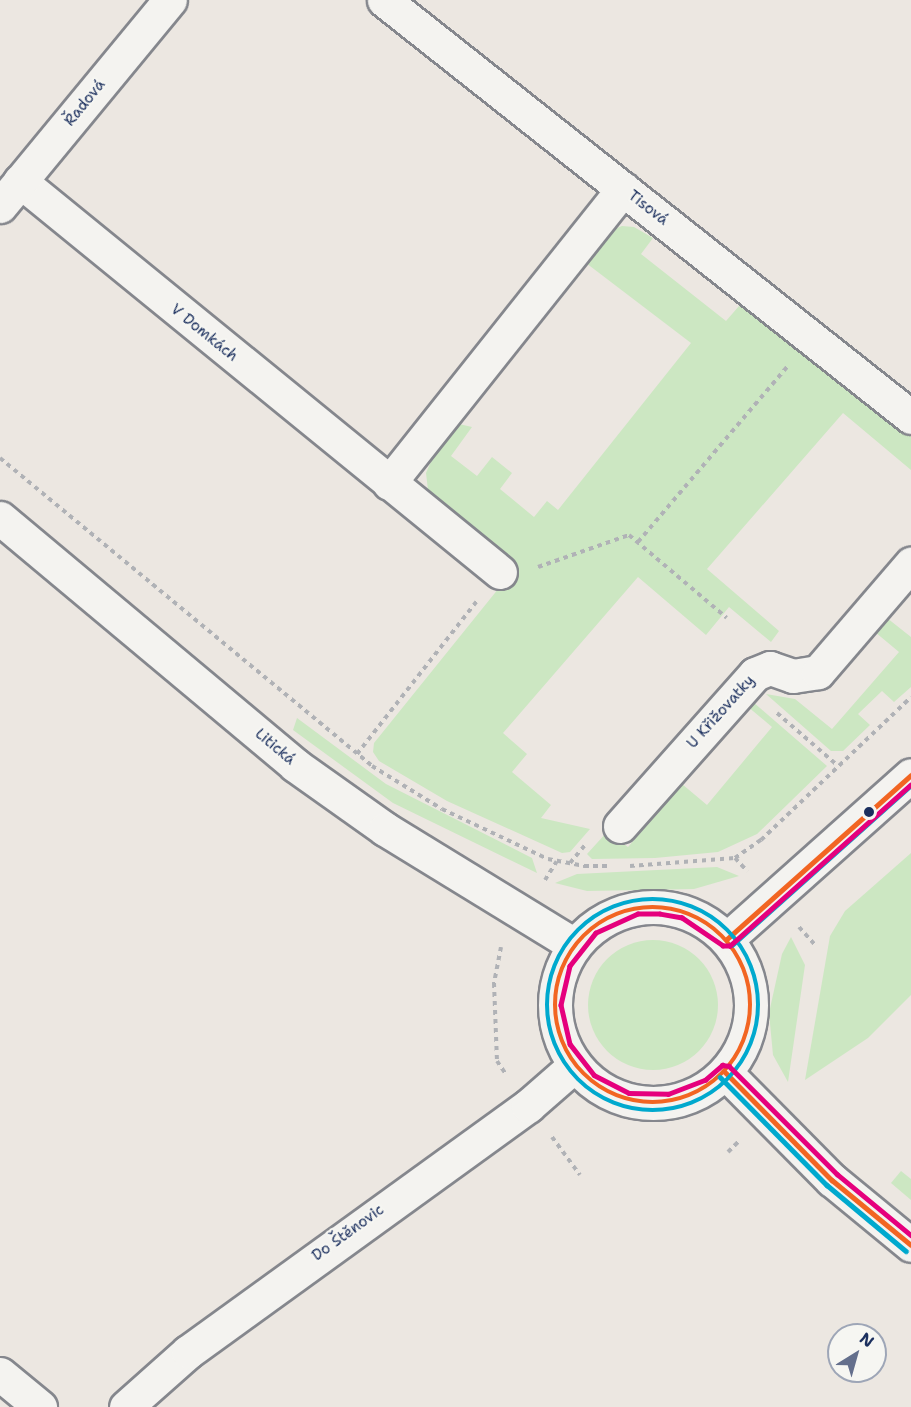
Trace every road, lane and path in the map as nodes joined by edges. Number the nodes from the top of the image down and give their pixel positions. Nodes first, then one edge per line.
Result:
1 (170, 0) edge
2 (384, 0) edge
3 (20, 182) junction
4 (623, 189) junction
5 (0, 206) edge
6 (826, 350) junction
7 (911, 417) edge
8 (0, 458) edge
9 (389, 483) junction
10 (0, 518) edge
11 (638, 543) junction
12 (911, 564) edge
13 (500, 573) junction
14 (727, 618) dead end
15 (745, 685) junction
16 (911, 697) edge
17 (357, 754) junction
18 (837, 765) junction
19 (911, 775) edge
20 (620, 826) dead end
21 (557, 861) junction
22 (525, 911) junction
23 (726, 939) junction
24 (574, 945) junction
25 (575, 1065) junction
26 (725, 1072) junction
27 (528, 1106) junction
28 (580, 1175) dead end
29 (911, 1245) edge
30 (0, 1374) edge
31 (40, 1407) edge
32 (126, 1407) edge

1 - 3 street, Řadová
2 - 4 street, Tisová
3 - 5 street, Řadová
3 - 9 street, V Domkách
4 - 6 street, Tisová
4 - 9 street
6 - 7 street, Tisová
6 - 11 path
8 - 17 path
9 - 13 street, V Domkách
10 - 22 street, Litická
11 - 13 path
11 - 14 path
12 - 15 street, U Křižovatky
13 - 17 path
15 - 18 path
15 - 20 street, U Křižovatky
16 - 18 path
17 - 21 path
18 - 21 path
19 - 23 street
21 - 22 path
22 - 24 street, Litická
22 - 27 path
23 - 24 street
23 - 26 street
24 - 25 street
25 - 26 street
25 - 27 street, Do Štěnovic
26 - 29 street
27 - 28 path
27 - 32 street, Do Štěnovic
30 - 31 street

